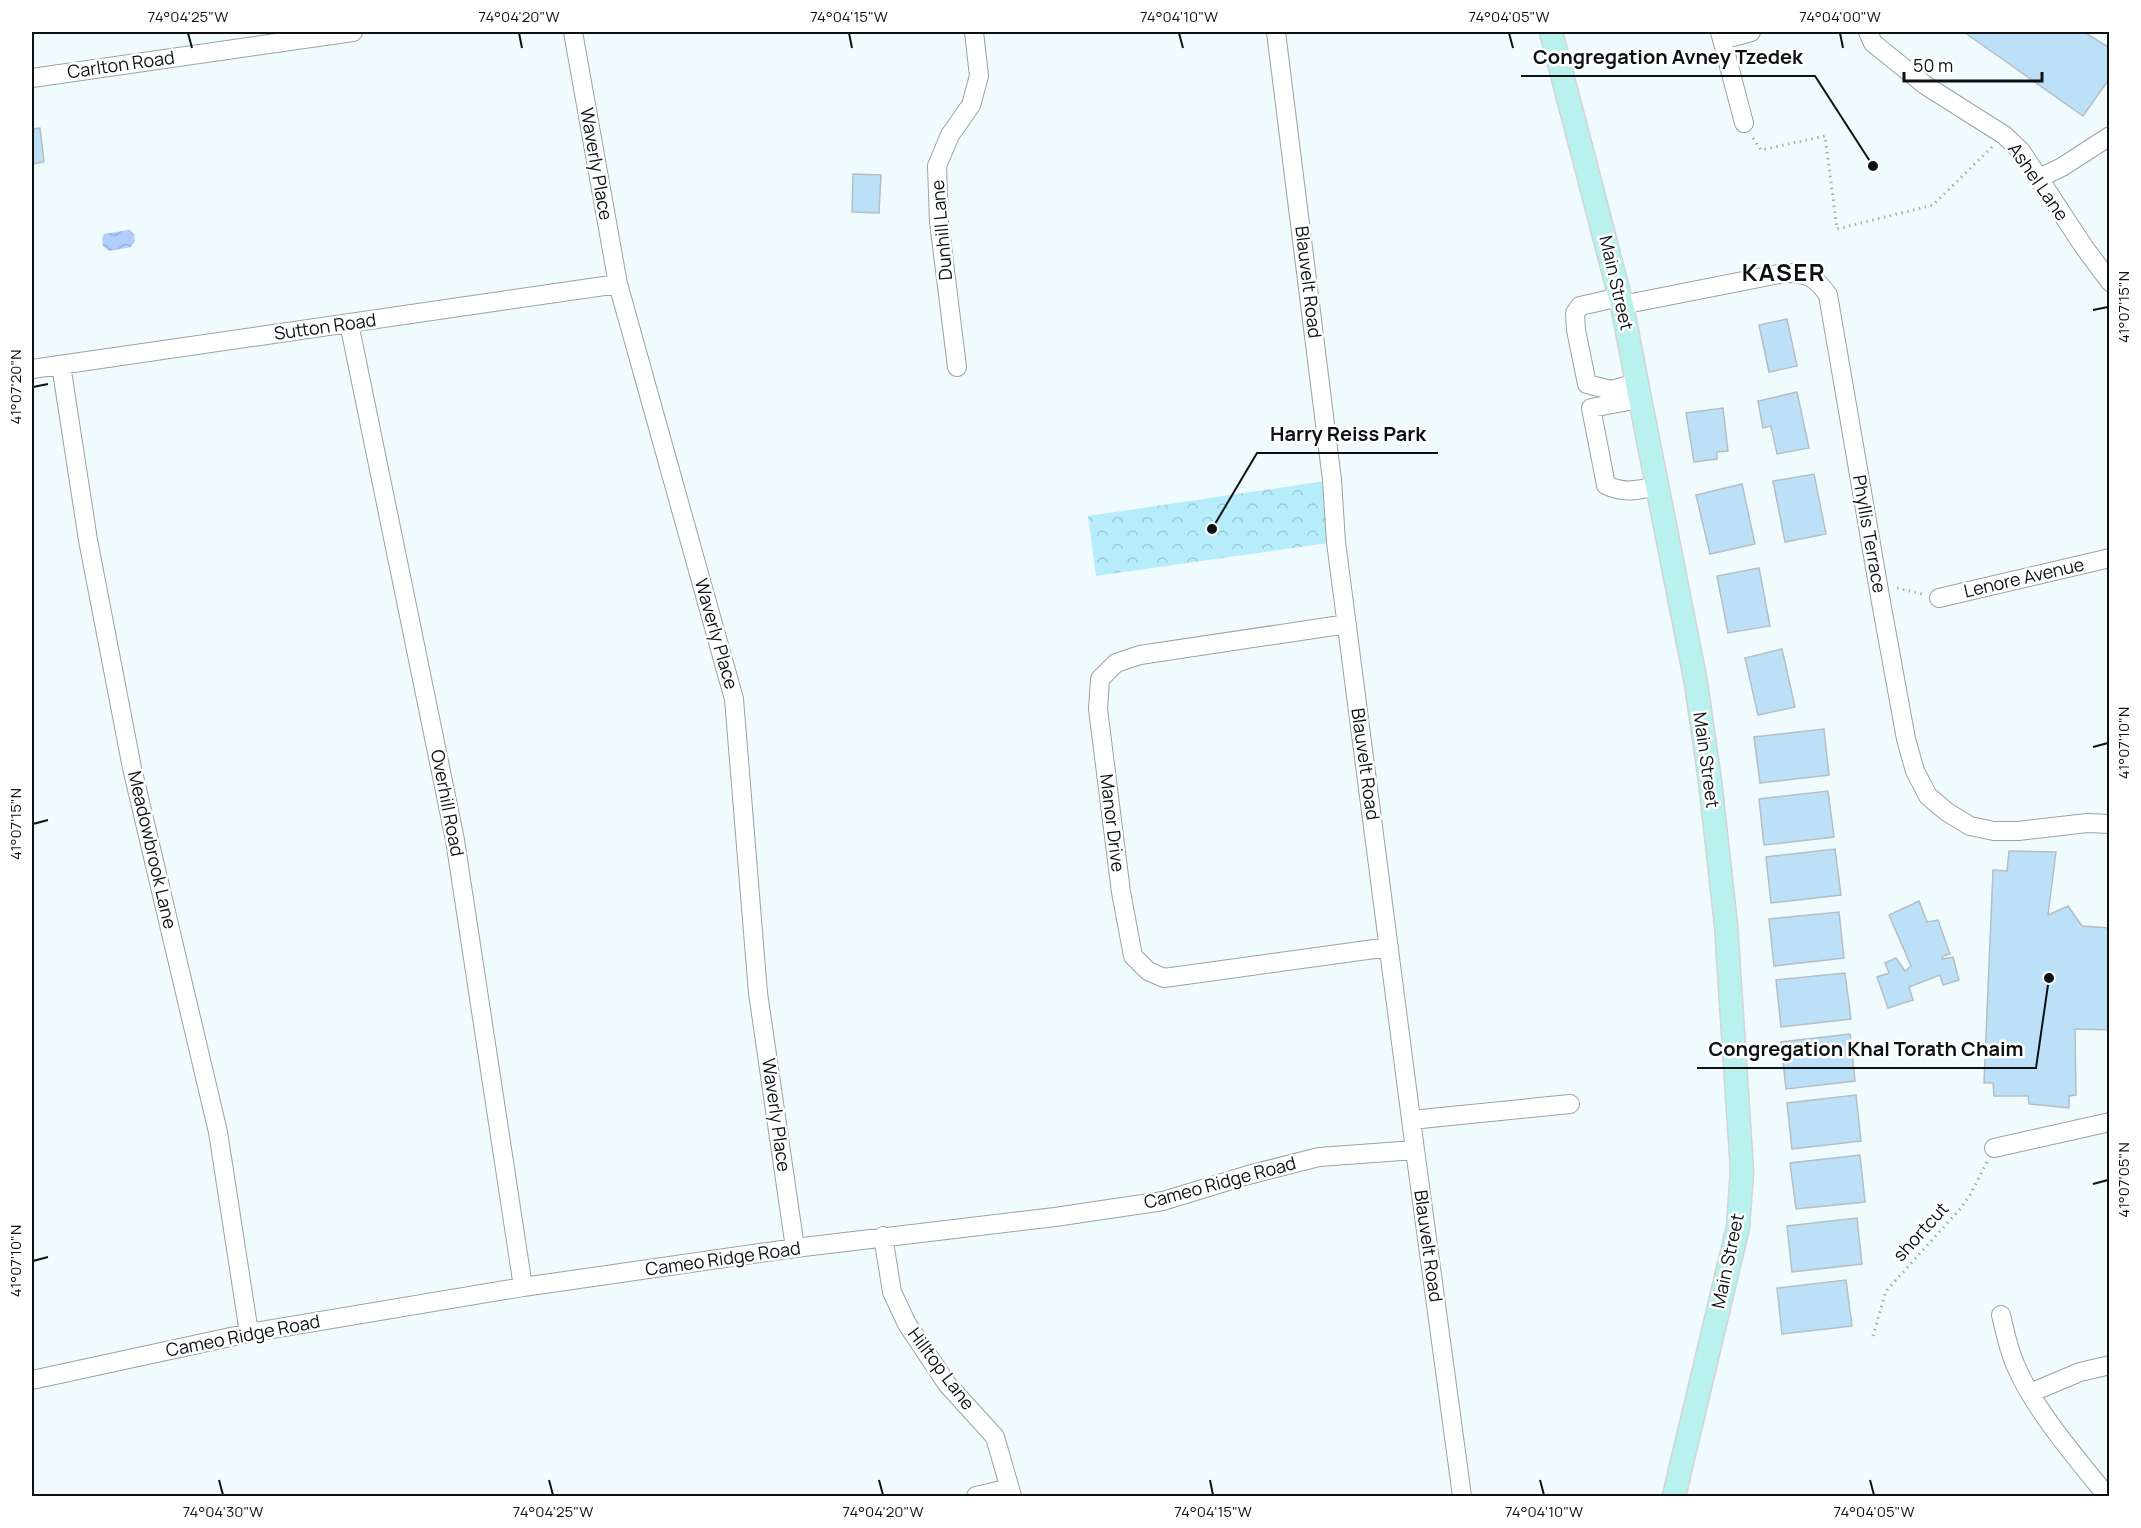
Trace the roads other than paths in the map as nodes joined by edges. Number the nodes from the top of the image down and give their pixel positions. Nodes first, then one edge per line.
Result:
1 (353, 32) edge
2 (573, 32) edge
3 (974, 32) edge
4 (1276, 32) edge
5 (1551, 32) edge
6 (1751, 32) edge
7 (1868, 32) edge
8 (1721, 36) edge
9 (32, 78) edge
10 (1744, 123) road end
11 (2109, 136) edge
12 (2039, 178) junction
13 (2109, 282) edge
14 (618, 284) junction
15 (1621, 301) junction
16 (349, 323) junction
17 (61, 365) junction
18 (957, 367) dead end
19 (32, 369) edge
20 (1639, 391) junction
21 (1657, 486) junction
22 (2109, 558) edge
23 (1939, 598) road end
24 (1347, 624) junction
25 (2109, 824) edge
26 (1389, 947) junction
27 (1570, 1104) dead end
28 (1411, 1120) junction
29 (2109, 1122) edge
30 (1994, 1148) road end
31 (1415, 1150) junction
32 (883, 1236) junction
33 (795, 1248) junction
34 (523, 1287) junction
35 (2001, 1315) dead end
36 (249, 1333) junction
37 (2109, 1365) edge
38 (32, 1380) edge
39 (2030, 1393) junction
40 (1011, 1492) edge
41 (976, 1497) edge
42 (1462, 1497) edge
43 (1674, 1497) edge
44 (2107, 1497) edge

1 - 9 street, Carlton Road
2 - 14 street, Waverly Place
3 - 18 street, Dunhill Lane
4 - 24 street, Blauvelt Road
5 - 15 main road, Main Street
6 - 8 street
7 - 12 street, Ashel Lane
8 - 10 street
11 - 12 street
12 - 13 street, Ashel Lane
14 - 16 street, Sutton Road
14 - 33 street, Waverly Place
15 - 20 main road, Main Street
15 - 20 street, Phyllis Terrace
15 - 25 street, Phyllis Terrace
16 - 17 street, Sutton Road
16 - 34 street, Overhill Road
17 - 19 street, Sutton Road
17 - 36 street, Meadowbrook Lane
20 - 21 main road, Main Street
20 - 21 street
21 - 43 main road, Main Street
22 - 23 street, Lenore Avenue
24 - 26 street, Blauvelt Road
24 - 26 street, Manor Drive
26 - 28 street, Blauvelt Road
27 - 28 street
28 - 31 street, Blauvelt Road
29 - 30 street
31 - 32 street, Cameo Ridge Road
31 - 42 street, Blauvelt Road
32 - 33 street, Cameo Ridge Road
32 - 40 street, Hilltop Lane
33 - 34 street, Cameo Ridge Road
34 - 36 street, Cameo Ridge Road
35 - 39 street
36 - 38 street, Cameo Ridge Road
37 - 39 street
39 - 44 street
40 - 41 street

